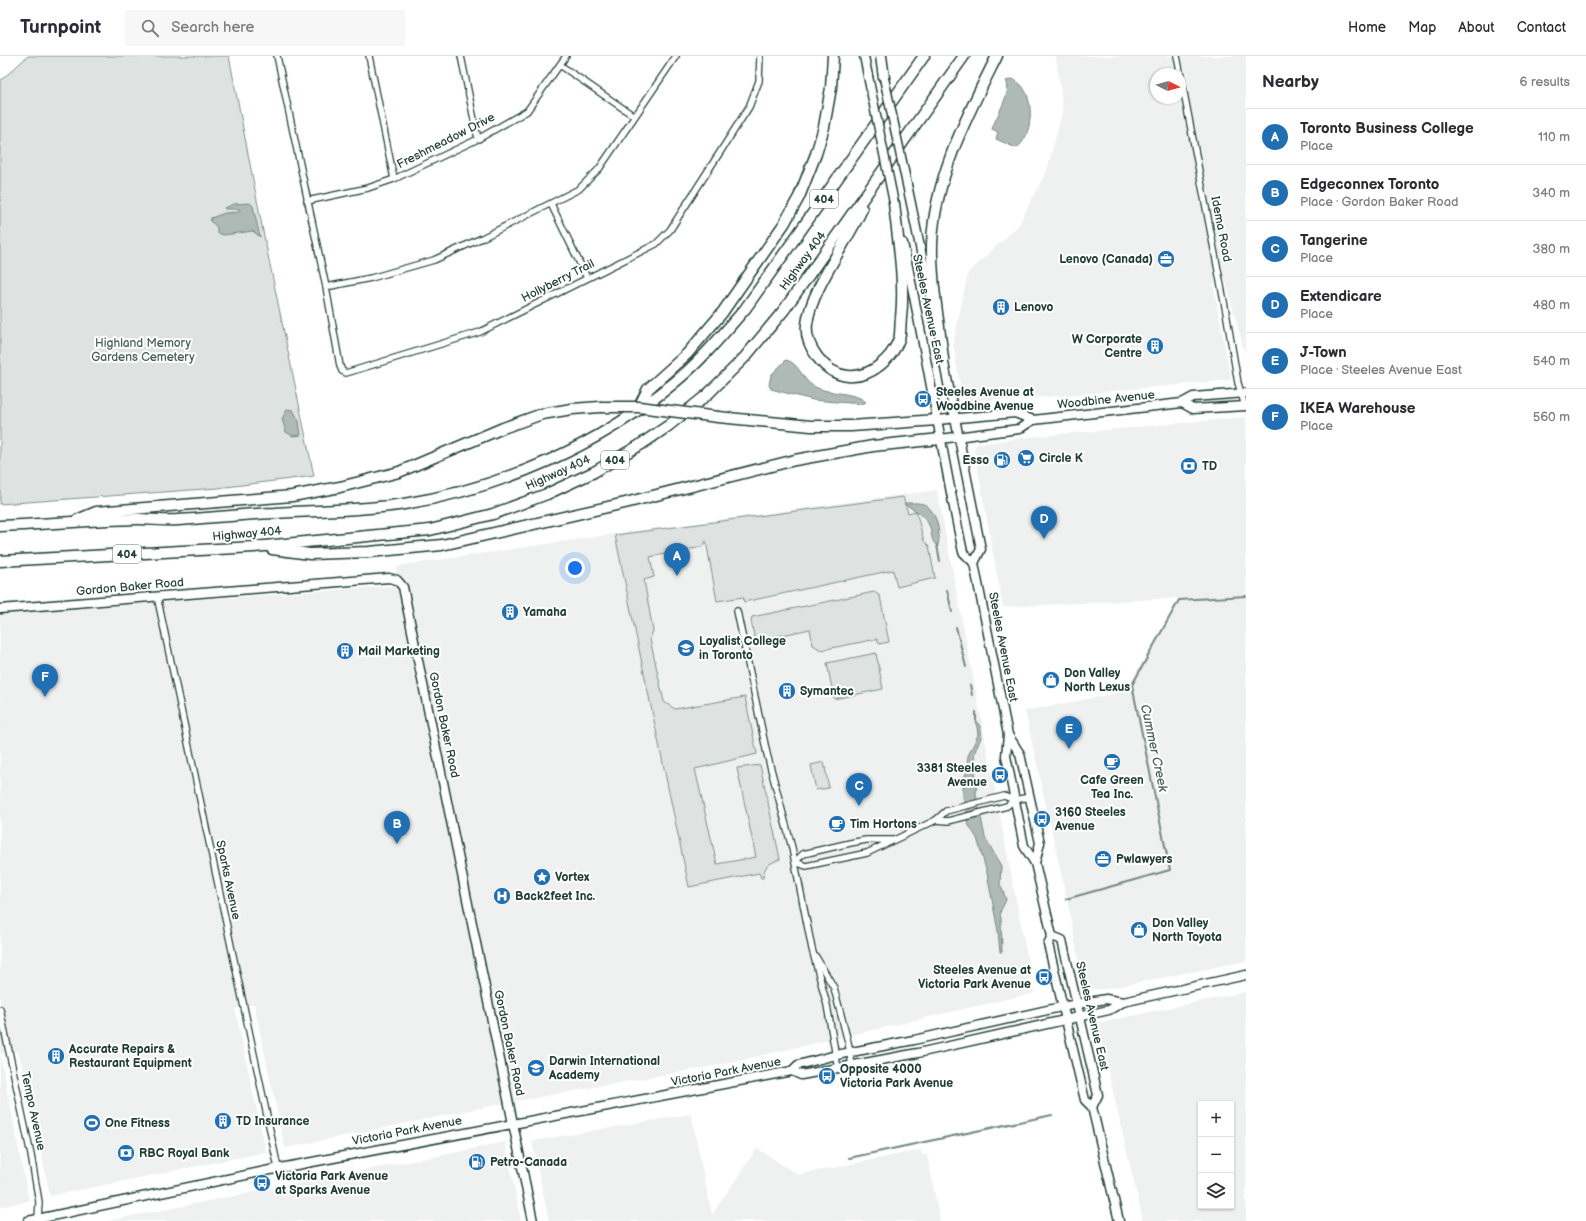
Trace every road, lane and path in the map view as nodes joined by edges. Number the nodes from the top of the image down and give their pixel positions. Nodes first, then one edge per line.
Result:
1 (277, 56) edge
2 (369, 56) edge
3 (461, 56) edge
4 (566, 56) edge
5 (676, 56) edge
6 (760, 56) edge
7 (833, 56) edge
8 (864, 56) edge
9 (880, 56) edge
10 (916, 56) edge
11 (924, 56) edge
12 (964, 56) edge
13 (997, 56) edge
14 (1176, 56) edge
15 (560, 65) junction
16 (884, 78) joint
17 (902, 88) junction
18 (634, 116) junction
19 (478, 139) junction
20 (394, 179) junction
21 (870, 190) junction
22 (307, 201) junction
23 (894, 203) junction
24 (551, 204) junction
25 (587, 278) junction
26 (326, 287) junction
27 (944, 359) junction
28 (1243, 393) edge
29 (1182, 403) junction
30 (1245, 406) edge
31 (638, 410) junction
32 (955, 418) junction
33 (937, 420) junction
34 (1032, 420) junction
35 (959, 437) junction
36 (940, 440) junction
37 (71, 523) junction
38 (0, 526) edge
39 (254, 547) junction
40 (0, 561) edge
41 (974, 563) junction
42 (157, 596) junction
43 (0, 609) edge
44 (737, 611) dead end
45 (1008, 735) junction
46 (1030, 797) junction
47 (1014, 800) junction
48 (936, 820) junction
49 (894, 840) junction
50 (795, 862) junction
51 (1036, 863) junction
52 (1052, 936) junction
53 (812, 949) junction
54 (1246, 975) edge
55 (1123, 1002) junction
56 (1077, 1004) junction
57 (1061, 1007) junction
58 (0, 1009) edge
59 (1080, 1016) junction
60 (1064, 1020) junction
61 (850, 1053) junction
62 (836, 1055) junction
63 (852, 1066) junction
64 (838, 1068) junction
65 (792, 1071) junction
66 (1092, 1107) junction
67 (514, 1123) junction
68 (278, 1168) junction
69 (38, 1219) junction
70 (28, 1221) edge
71 (533, 1221) edge
72 (1119, 1221) edge

1 - 22 street, Hollyberry Trail
2 - 20 street
3 - 19 street
4 - 15 street, Freshmeadow Drive
5 - 18 street
6 - 25 street, Hollyberry Trail
7 - 31 highway
8 - 23 main road, Steeles Avenue East, bridge
9 - 16 highway
10 - 17 highway
11 - 17 highway, Highway 404 / 404
12 - 21 highway, Highway 404 / 404
13 - 27 highway
14 - 28 street, Idema Road
15 - 18 street
15 - 19 street, Freshmeadow Drive
16 - 27 main road, Steeles Avenue East, bridge
17 - 31 highway, Highway 404 / 404
18 - 24 street
19 - 20 street, Freshmeadow Drive
20 - 22 street, Freshmeadow Drive
21 - 23 highway
21 - 39 highway, Highway 404 / 404
22 - 26 street, Hollyberry Trail
23 - 33 main road, Steeles Avenue East
24 - 25 street
24 - 26 street
25 - 26 street, Hollyberry Trail
27 - 32 main road, Steeles Avenue East
28 - 29 main road, Woodbine Avenue
28 - 30 street, Idema Road
29 - 30 main road, Woodbine Avenue
29 - 34 main road, Woodbine Avenue
31 - 37 highway, Highway 404 / 404
32 - 33 main road, Woodbine Avenue
32 - 34 main road, Woodbine Avenue
32 - 35 main road, Steeles Avenue East
33 - 36 main road, Steeles Avenue East
33 - 37 highway, bridge
34 - 35 main road, Woodbine Avenue
35 - 36 main road, Woodbine Avenue
35 - 41 main road, Steeles Avenue East
36 - 39 highway
36 - 41 main road, Steeles Avenue East
37 - 38 highway, Highway 404 / 404
39 - 40 highway, Highway 404 / 404
41 - 45 main road, Steeles Avenue East
42 - 43 main road, Gordon Baker Road
42 - 67 main road, Gordon Baker Road
42 - 68 street, Sparks Avenue
44 - 50 street
45 - 46 main road, Steeles Avenue East
45 - 47 main road, Steeles Avenue East
46 - 47 street
46 - 51 main road, Steeles Avenue East
47 - 48 street
47 - 48 street
47 - 51 main road, Steeles Avenue East
48 - 49 street
49 - 50 street
49 - 50 street
50 - 53 street
51 - 52 main road, Steeles Avenue East
52 - 56 main road, Steeles Avenue East
52 - 57 main road, Steeles Avenue East
53 - 61 street
53 - 62 street
54 - 55 main road, Victoria Park Avenue
55 - 56 main road, Victoria Park Avenue
55 - 59 main road, Victoria Park Avenue
56 - 57 main road, Victoria Park Avenue
56 - 59 main road, Steeles Avenue East
57 - 60 main road, Steeles Avenue East
57 - 61 main road, Victoria Park Avenue
58 - 69 street, Tempo Avenue
59 - 60 main road, Victoria Park Avenue
59 - 66 main road, Steeles Avenue East
60 - 63 main road, Victoria Park Avenue
60 - 66 main road, Steeles Avenue East
61 - 62 main road, Victoria Park Avenue
61 - 63 street
62 - 64 street
62 - 65 main road, Victoria Park Avenue
63 - 64 main road, Victoria Park Avenue
64 - 65 main road, Victoria Park Avenue
65 - 67 main road, Victoria Park Avenue
66 - 72 main road, Steeles Avenue East
67 - 68 main road, Victoria Park Avenue
67 - 71 main road, Gordon Baker Road
68 - 69 main road, Victoria Park Avenue
69 - 70 main road, Victoria Park Avenue

